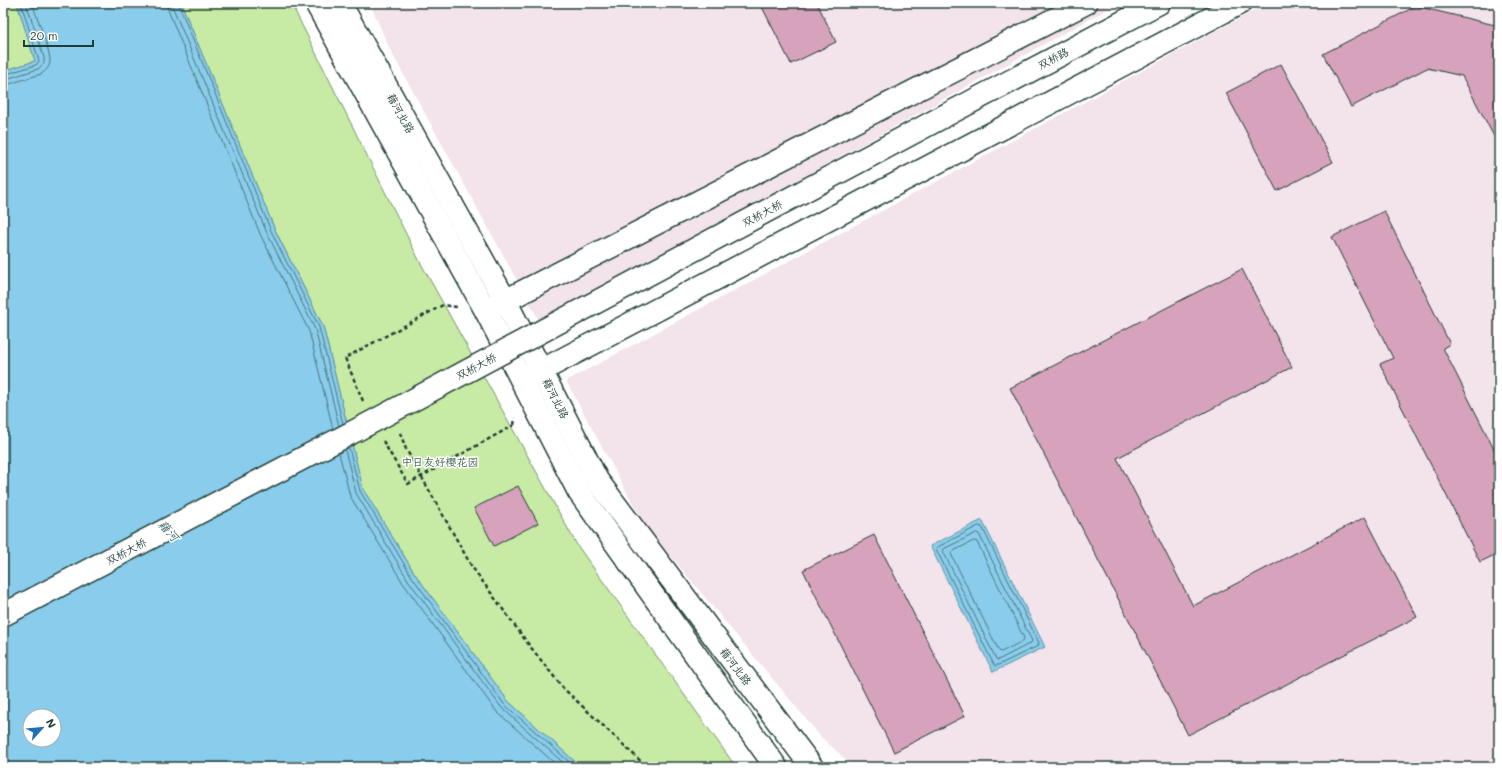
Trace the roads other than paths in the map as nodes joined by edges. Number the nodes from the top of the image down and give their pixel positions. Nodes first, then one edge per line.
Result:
1 (316, 3) edge
2 (340, 3) edge
3 (1086, 3) edge
4 (1159, 3) edge
5 (1240, 3) edge
6 (948, 114) joint
7 (505, 300) junction
8 (486, 311) junction
9 (541, 370) junction
10 (522, 381) junction
11 (3, 615) edge
12 (776, 767) edge
13 (812, 767) edge

1 - 8 main road, 藉河北路
2 - 7 main road, 藉河北路
3 - 7 main road
4 - 6 main road, 双桥路
5 - 9 main road
6 - 11 main road, 双桥大桥, bridge
7 - 8 main road
7 - 9 main road, 藉河北路
8 - 10 main road, 藉河北路
9 - 10 main road
9 - 13 main road, 藉河北路
10 - 12 main road, 藉河北路

